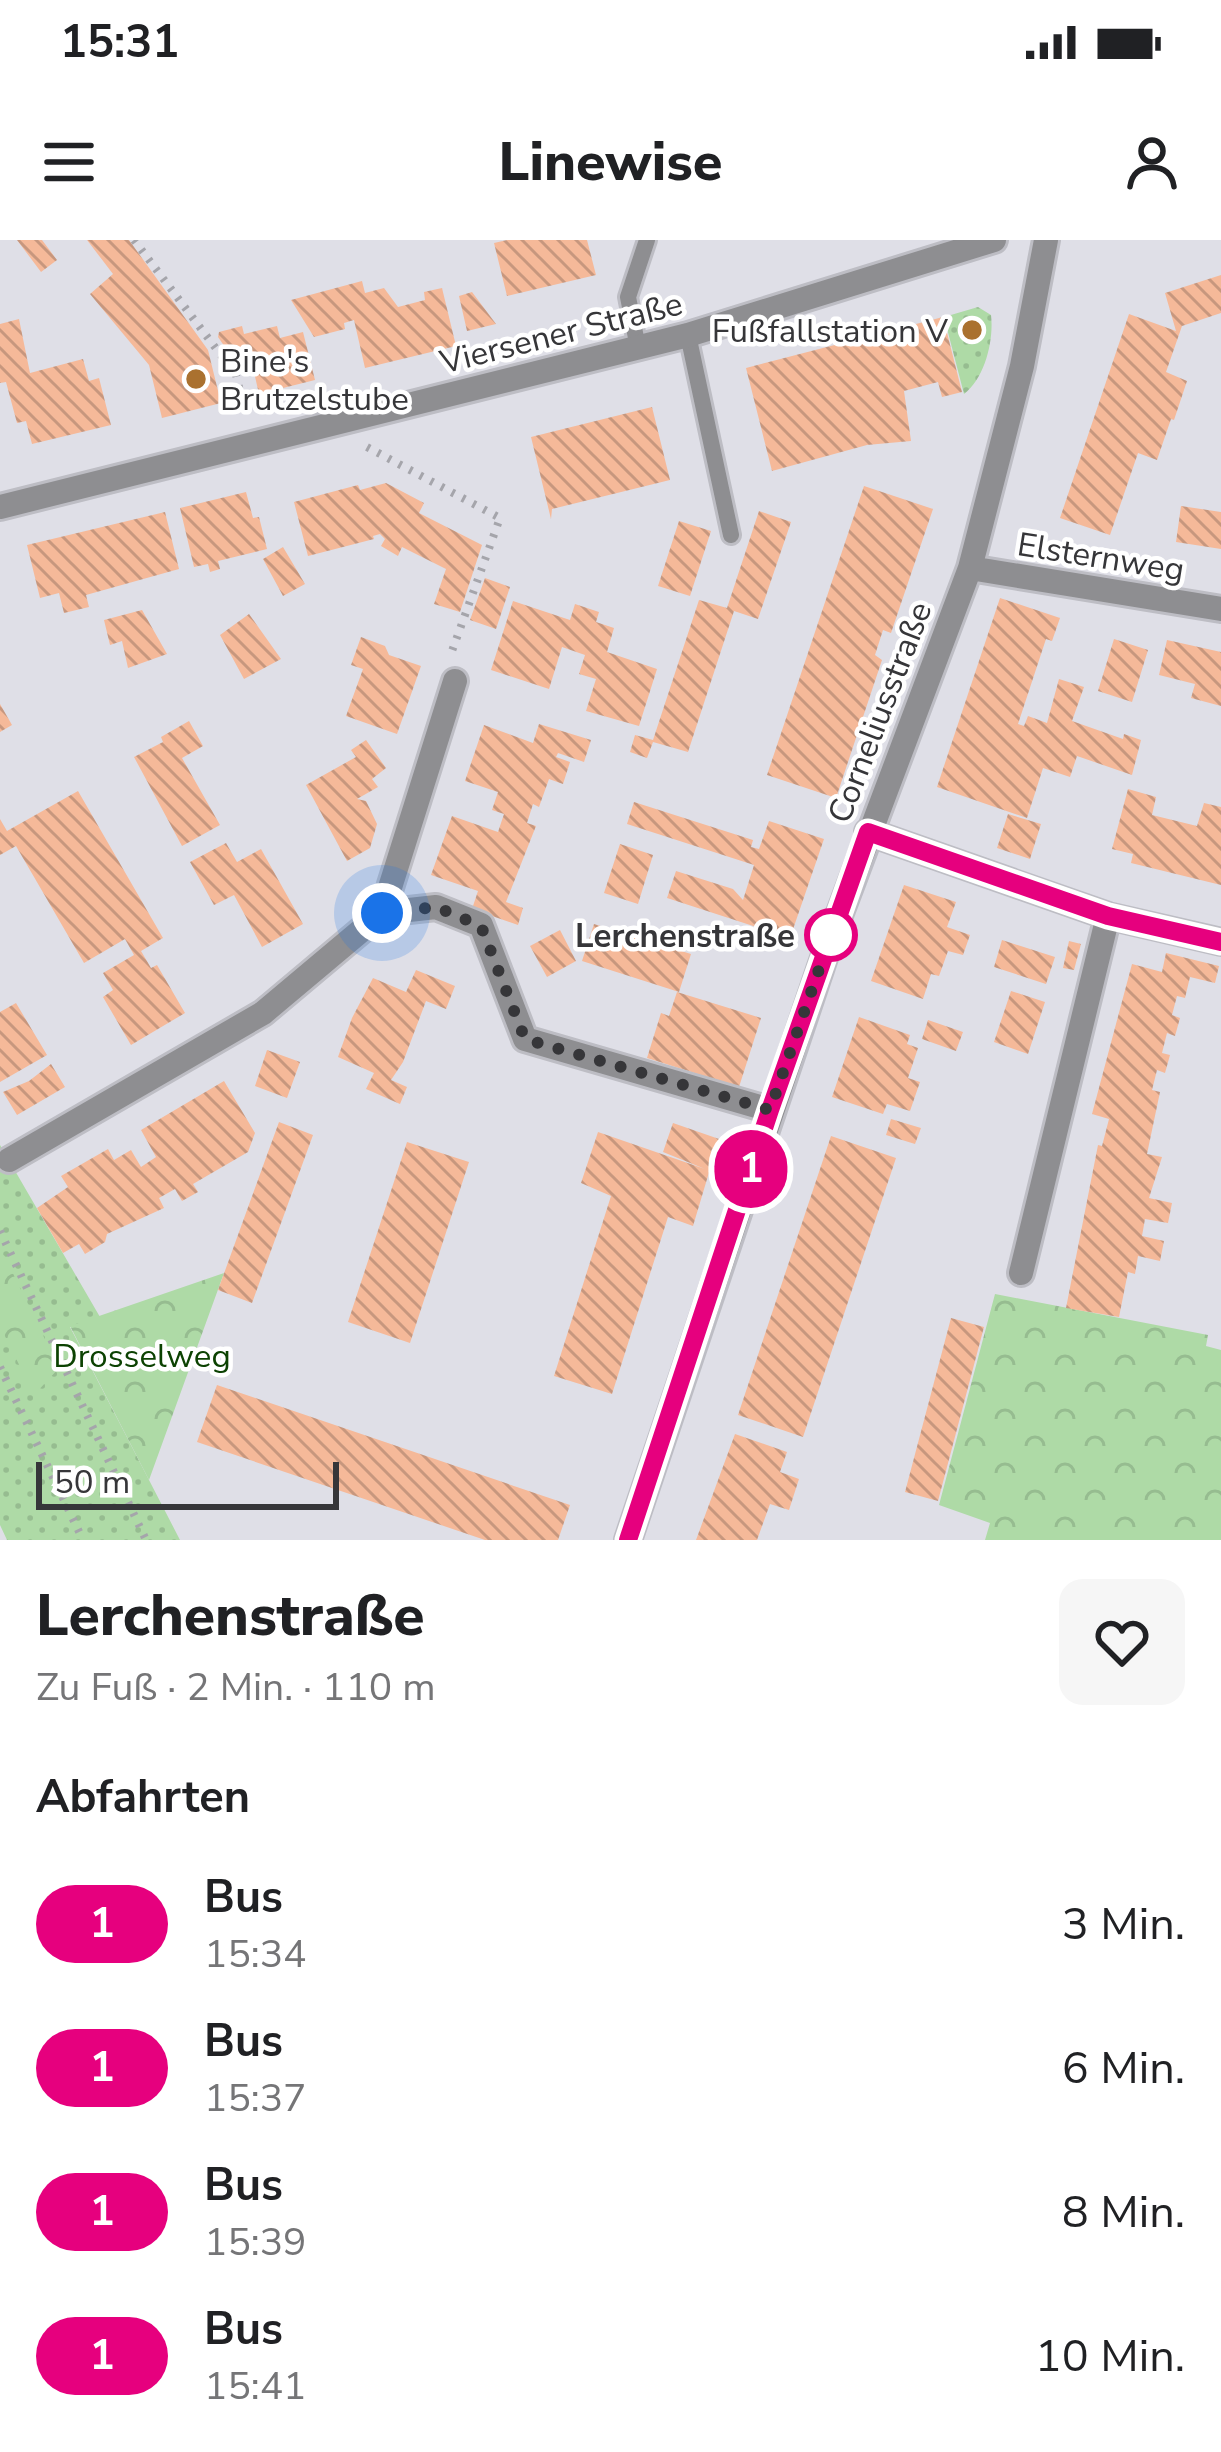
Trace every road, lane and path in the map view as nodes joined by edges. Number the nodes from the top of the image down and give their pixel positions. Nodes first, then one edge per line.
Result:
1 (134, 240) edge
2 (647, 240) edge
3 (994, 240) edge
4 (1046, 240) edge
5 (688, 335) junction
6 (638, 348) junction
7 (326, 425) junction
8 (253, 445) junction
9 (0, 507) edge
10 (730, 535) dead end
11 (970, 568) junction
12 (1221, 609) edge
13 (455, 681) joint
14 (868, 832) junction
15 (382, 913) junction
16 (1108, 916) junction
17 (1221, 942) edge
18 (770, 1110) junction
19 (9, 1160) dead end
20 (0, 1231) edge
21 (1021, 1273) dead end
22 (0, 1367) edge
23 (83, 1540) edge
24 (146, 1540) edge
25 (628, 1540) edge

1 - 8 path
2 - 6 lane
3 - 5 street, Viersener Straße
4 - 11 street, Corneliusstraße
5 - 6 street, Viersener Straße
5 - 10 lane
6 - 7 street, Viersener Straße
7 - 8 street, Viersener Straße
7 - 13 path
8 - 9 street, Viersener Straße
11 - 12 street, Elsternweg
11 - 14 street, Corneliusstraße
13 - 15 street
14 - 16 street
14 - 18 street, Corneliusstraße
15 - 18 street
15 - 19 street
16 - 17 street
16 - 21 street
18 - 25 street, Corneliusstraße
20 - 24 path
22 - 23 path

